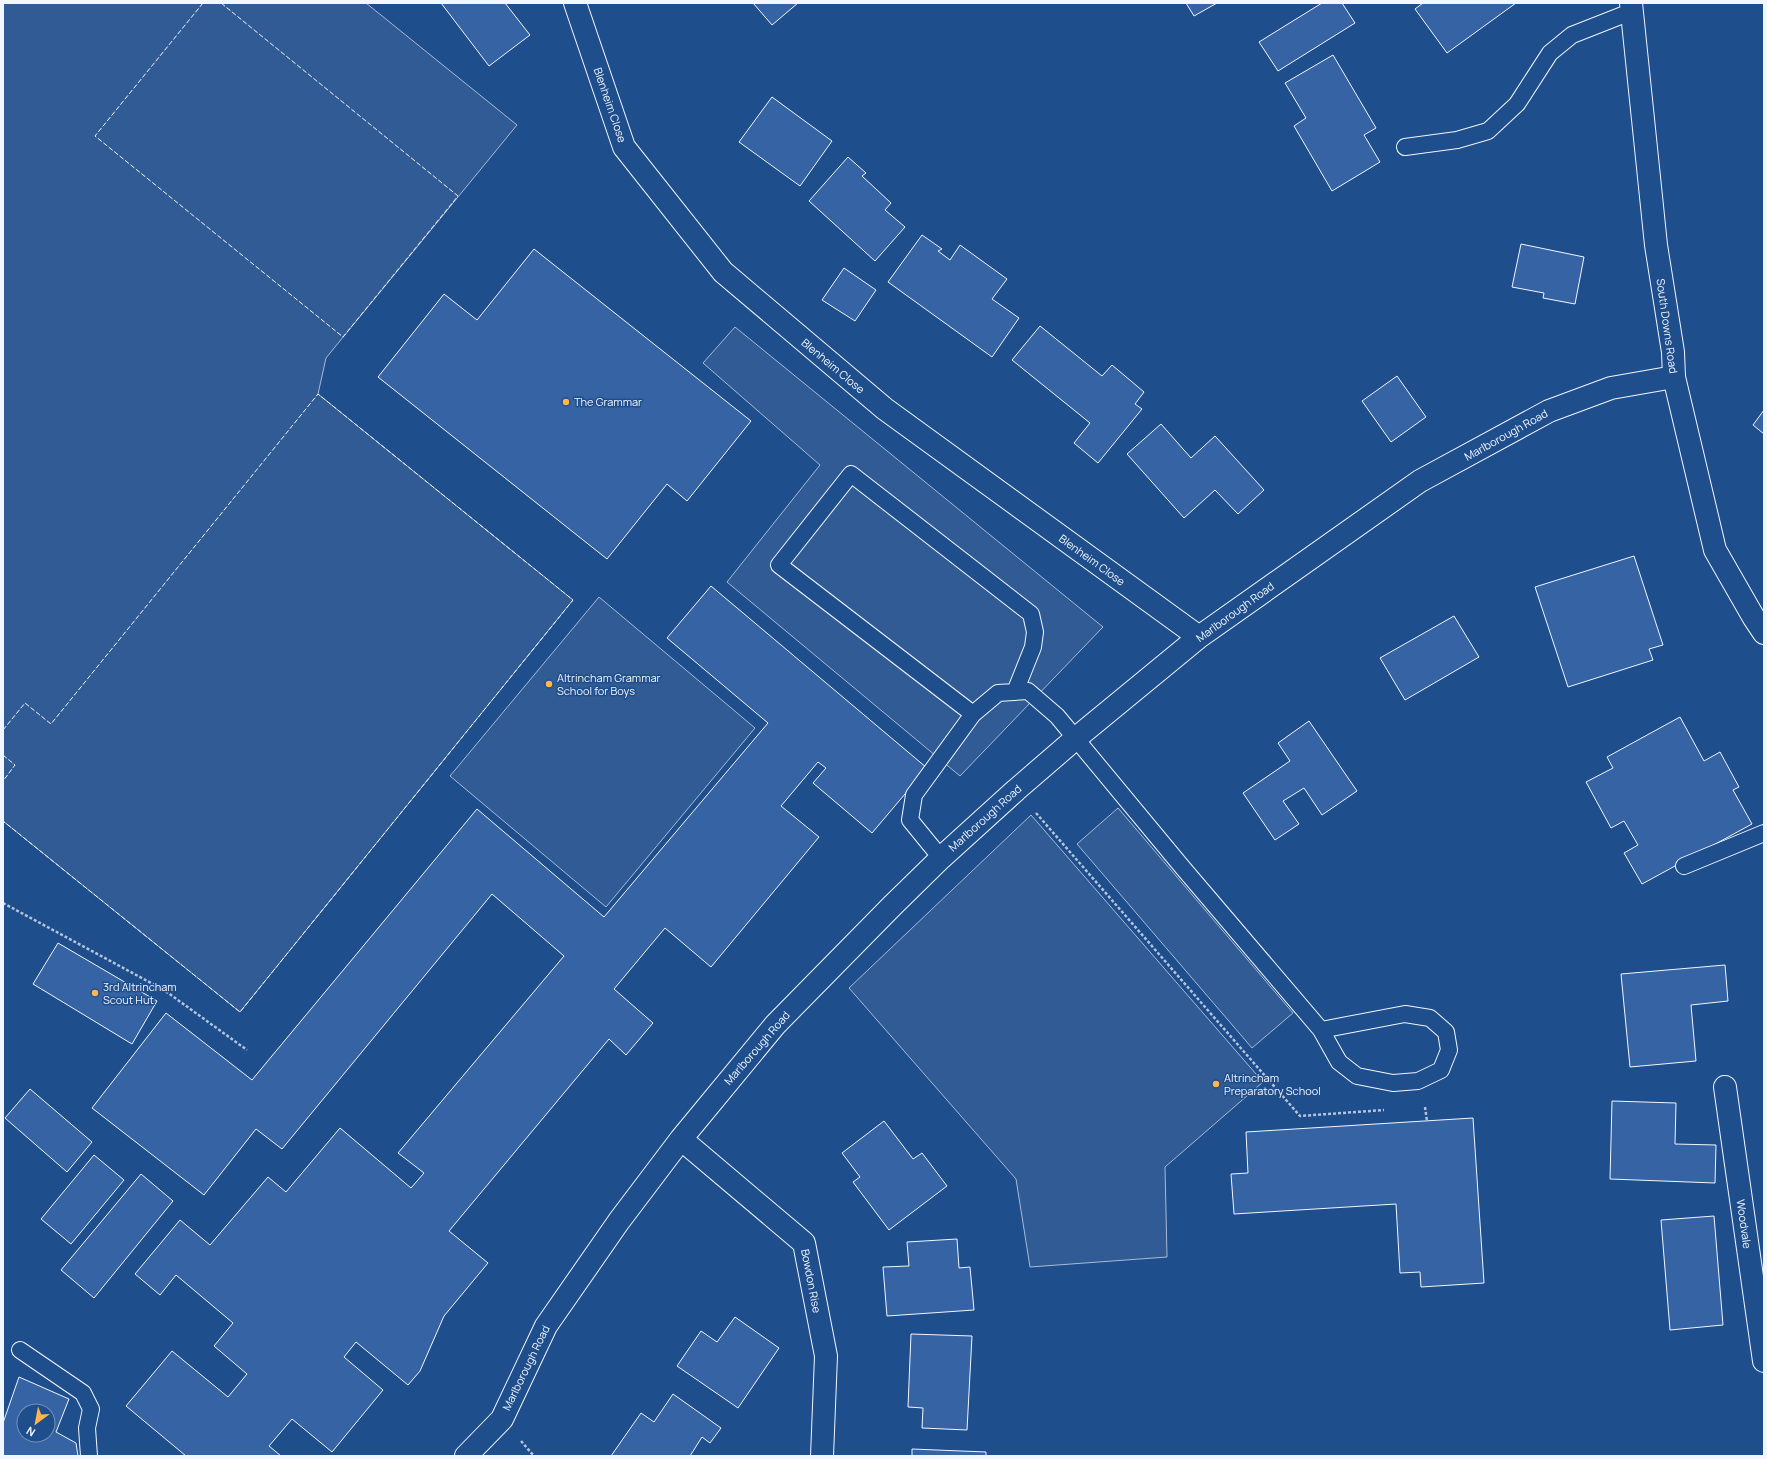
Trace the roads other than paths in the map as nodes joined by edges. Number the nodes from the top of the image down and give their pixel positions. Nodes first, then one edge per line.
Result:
1 (575, 3) edge
2 (1632, 7) edge
3 (1405, 147) dead end
4 (1674, 377) junction
5 (1764, 633) edge
6 (1199, 638) junction
7 (1015, 692) junction
8 (974, 714) junction
9 (1075, 739) junction
10 (1764, 833) edge
11 (942, 858) junction
12 (1684, 866) dead end
13 (1321, 1030) junction
14 (1725, 1087) dead end
15 (681, 1139) junction
16 (20, 1350) dead end
17 (1764, 1361) edge
18 (89, 1456) edge
19 (466, 1456) edge
20 (822, 1456) edge

1 - 6 street, Blenheim Close
2 - 3 lane
2 - 4 street, South Downs Road
4 - 5 street, South Downs Road
4 - 6 street, Marlborough Road
6 - 9 street, Marlborough Road
7 - 8 lane
7 - 8 lane
7 - 9 lane
8 - 11 lane
9 - 11 street, Marlborough Road
9 - 13 lane
10 - 12 lane
11 - 15 street, Marlborough Road
13 - 13 lane
14 - 17 street, Woodvale
15 - 19 street, Marlborough Road
15 - 20 street, Bowdon Rise
16 - 18 lane

